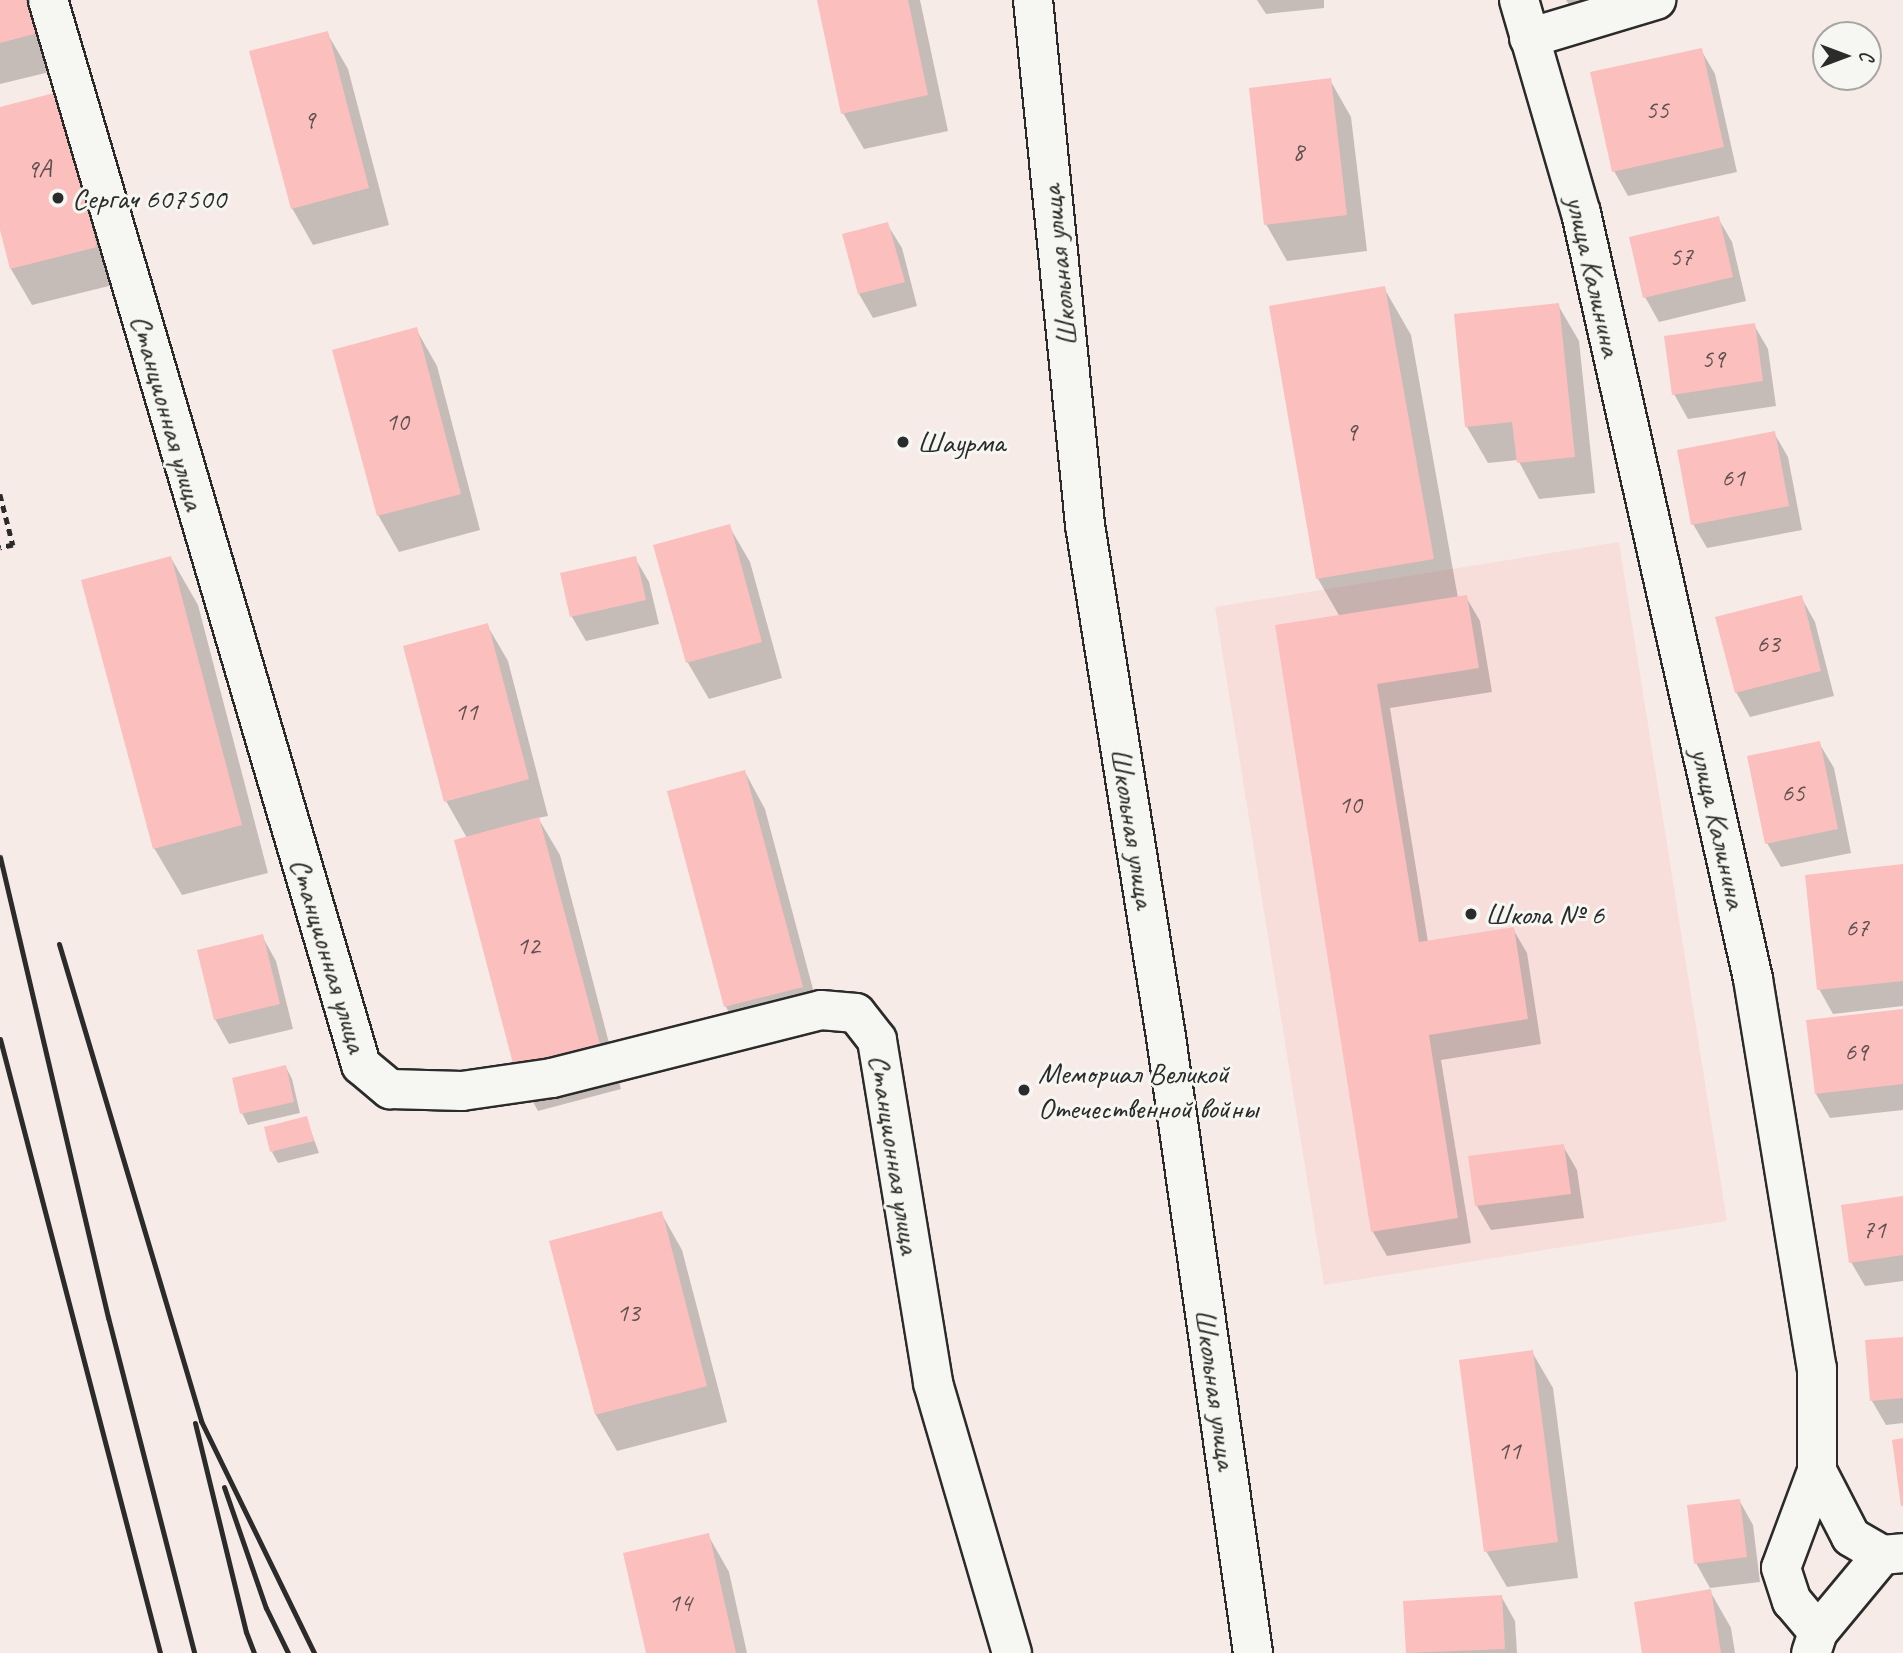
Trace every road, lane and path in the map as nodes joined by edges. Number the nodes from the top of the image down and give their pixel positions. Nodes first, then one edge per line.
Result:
1 (48, 0) edge
2 (1033, 0) edge
3 (1519, 0) edge
4 (1656, 0) edge
5 (1530, 38) junction
6 (0, 494) edge
7 (0, 548) edge
8 (1818, 1471) junction
9 (1892, 1554) edge
10 (1815, 1642) edge
11 (1012, 1653) edge
12 (1253, 1653) edge

1 - 11 street, Станционная улица
2 - 12 street, Школьная улица
3 - 5 street, улица Калинина
4 - 5 street
5 - 8 street, улица Калинина
6 - 7 path
8 - 9 street
8 - 10 street, улица Калинина
9 - 10 street

